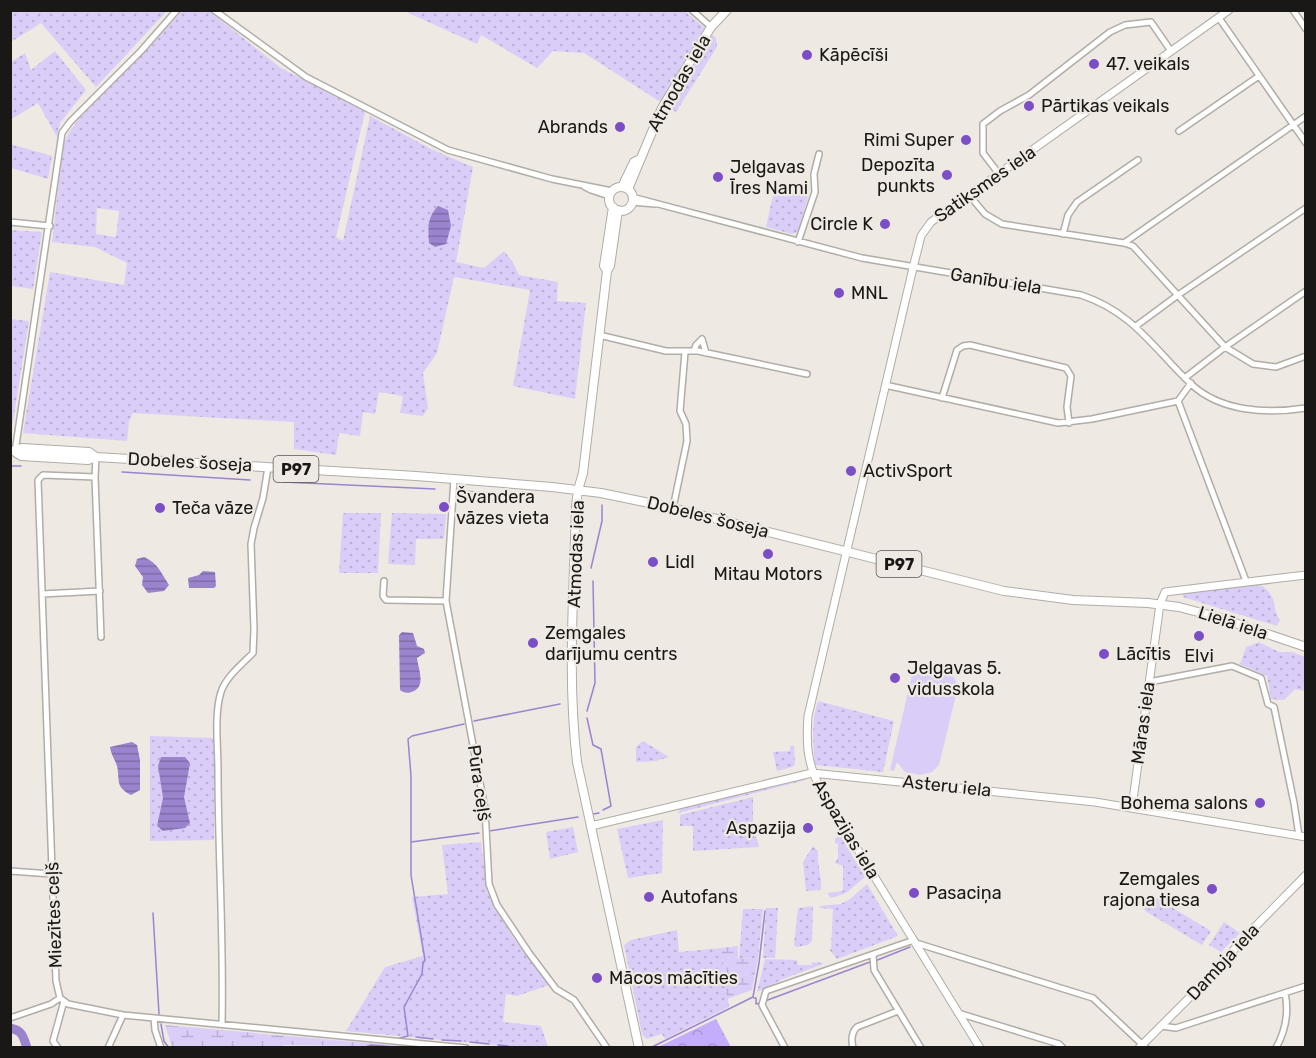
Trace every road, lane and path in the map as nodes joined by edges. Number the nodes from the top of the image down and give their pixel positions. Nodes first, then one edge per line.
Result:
1 (177, 10) edge
2 (214, 10) edge
3 (692, 10) edge
4 (727, 10) edge
5 (1229, 10) edge
6 (1293, 10) edge
7 (1219, 18) junction
8 (711, 27) junction
9 (1305, 29) edge
10 (1171, 51) junction
11 (1259, 76) junction
12 (1305, 116) edge
13 (1293, 125) junction
14 (1179, 132) dead end
15 (1305, 143) edge
16 (819, 154) dead end
17 (1138, 160) dead end
18 (999, 174) junction
19 (625, 188) junction
20 (610, 194) junction
21 (969, 195) junction
22 (632, 199) junction
23 (1305, 208) edge
24 (615, 209) junction
25 (10, 222) edge
26 (50, 226) junction
27 (1063, 234) junction
28 (798, 242) junction
29 (1124, 243) junction
30 (913, 268) junction
31 (1305, 291) edge
32 (1178, 295) junction
33 (1136, 326) junction
34 (598, 335) junction
35 (1225, 347) junction
36 (694, 351) junction
37 (685, 352) junction
38 (706, 353) junction
39 (1305, 356) edge
40 (807, 374) dead end
41 (1186, 377) junction
42 (1191, 383) junction
43 (885, 385) junction
44 (942, 398) junction
45 (1178, 401) junction
46 (1305, 408) edge
47 (1068, 423) junction
48 (13, 452) edge
49 (96, 457) junction
50 (268, 467) junction
51 (95, 477) junction
52 (454, 479) junction
53 (578, 490) junction
54 (453, 494) junction
55 (494, 497) dead end
56 (673, 508) junction
57 (847, 551) junction
58 (1305, 575) edge
59 (384, 581) dead end
60 (1246, 581) junction
61 (100, 591) junction
62 (42, 594) junction
63 (446, 601) junction
64 (1160, 604) junction
65 (101, 637) dead end
66 (1305, 646) edge
67 (1149, 682) junction
68 (812, 773) junction
69 (1132, 807) junction
70 (591, 826) junction
71 (1302, 837) edge
72 (10, 871) edge
73 (52, 874) junction
74 (1305, 875) edge
75 (915, 942) junction
76 (873, 955) junction
77 (1305, 986) edge
78 (1285, 993) junction
79 (62, 1000) junction
80 (898, 1011) junction
81 (958, 1013) junction
82 (123, 1015) junction
83 (10, 1018) edge
84 (154, 1018) junction
85 (222, 1024) junction
86 (1161, 1026) junction
87 (1143, 1046) edge
88 (58, 1047) edge
89 (108, 1047) edge
90 (161, 1047) edge
91 (466, 1047) edge
92 (607, 1047) edge
93 (639, 1047) edge
94 (784, 1047) edge
95 (853, 1047) edge
96 (921, 1047) edge
97 (980, 1047) edge
98 (1063, 1047) edge
99 (1275, 1047) edge

1 - 26 street
2 - 20 street
3 - 8 street
4 - 8 main road, Atmodas iela
5 - 7 street, Satiksmes iela
6 - 9 street
7 - 10 street, Satiksmes iela
7 - 11 street
8 - 19 main road, Atmodas iela
10 - 18 street, Satiksmes iela
10 - 18 street
11 - 13 street
11 - 14 street
12 - 13 street
13 - 15 street
13 - 29 street
16 - 28 street
17 - 27 street
18 - 21 street, Satiksmes iela
19 - 20 main road
19 - 22 main road
20 - 24 main road
21 - 27 street
21 - 30 street, Satiksmes iela
22 - 24 main road
22 - 28 street, Ganību iela
23 - 32 street
24 - 34 main road, Atmodas iela
25 - 26 street
26 - 48 street
27 - 29 street
28 - 30 street, Ganību iela
29 - 32 street
30 - 33 street, Ganību iela
30 - 43 street, Satiksmes iela
31 - 35 street
32 - 33 street
32 - 35 street
33 - 41 street, Ganību iela
34 - 37 street
34 - 53 main road, Atmodas iela
35 - 39 street
35 - 41 street
36 - 37 street
36 - 38 street
36 - 38 street
37 - 56 street
38 - 40 street
41 - 42 street, Ganību iela
42 - 45 street
42 - 46 street, Ganību iela
43 - 44 street
43 - 57 street, Satiksmes iela
44 - 47 street
44 - 47 street
45 - 47 street
45 - 60 street
48 - 49 main road, Dobeles šoseja / P97
49 - 50 main road, Dobeles šoseja / P97
49 - 51 street
50 - 52 main road, Dobeles šoseja / P97
50 - 85 street
51 - 61 street
51 - 62 street, Miezītes ceļš
52 - 53 main road, Dobeles šoseja / P97
52 - 54 street, Pūra ceļš
53 - 56 main road, Dobeles šoseja / P97
53 - 70 main road, Atmodas iela
54 - 55 street
54 - 63 street, Pūra ceļš
56 - 57 main road, Dobeles šoseja / P97
57 - 64 main road, Dobeles šoseja / P97
57 - 68 street, Aspazijas iela
58 - 60 street
59 - 63 street
60 - 64 street
61 - 62 street
61 - 65 street
62 - 73 street, Miezītes ceļš
63 - 92 street, Pūra ceļš
64 - 66 main road, Lielā iela / P97
64 - 67 street, Māras iela
67 - 69 street, Māras iela
67 - 71 street
68 - 69 street, Asteru iela
68 - 70 street, Asteru iela
68 - 75 street, Aspazijas iela
69 - 71 street, Asteru iela
70 - 93 main road, Atmodas iela
72 - 73 street
73 - 79 street, Miezītes ceļš
74 - 86 street, Dambja iela
75 - 76 street
75 - 81 street, Aspazijas iela
75 - 87 street
76 - 80 street
76 - 94 street
77 - 78 street
78 - 86 street
78 - 99 street
79 - 82 street
79 - 83 street
79 - 88 street
80 - 95 street
80 - 96 street
81 - 97 street, Aspazijas iela
81 - 98 street
82 - 84 street
82 - 89 street
84 - 85 street
84 - 90 street
85 - 91 street
86 - 87 street, Dambja iela

